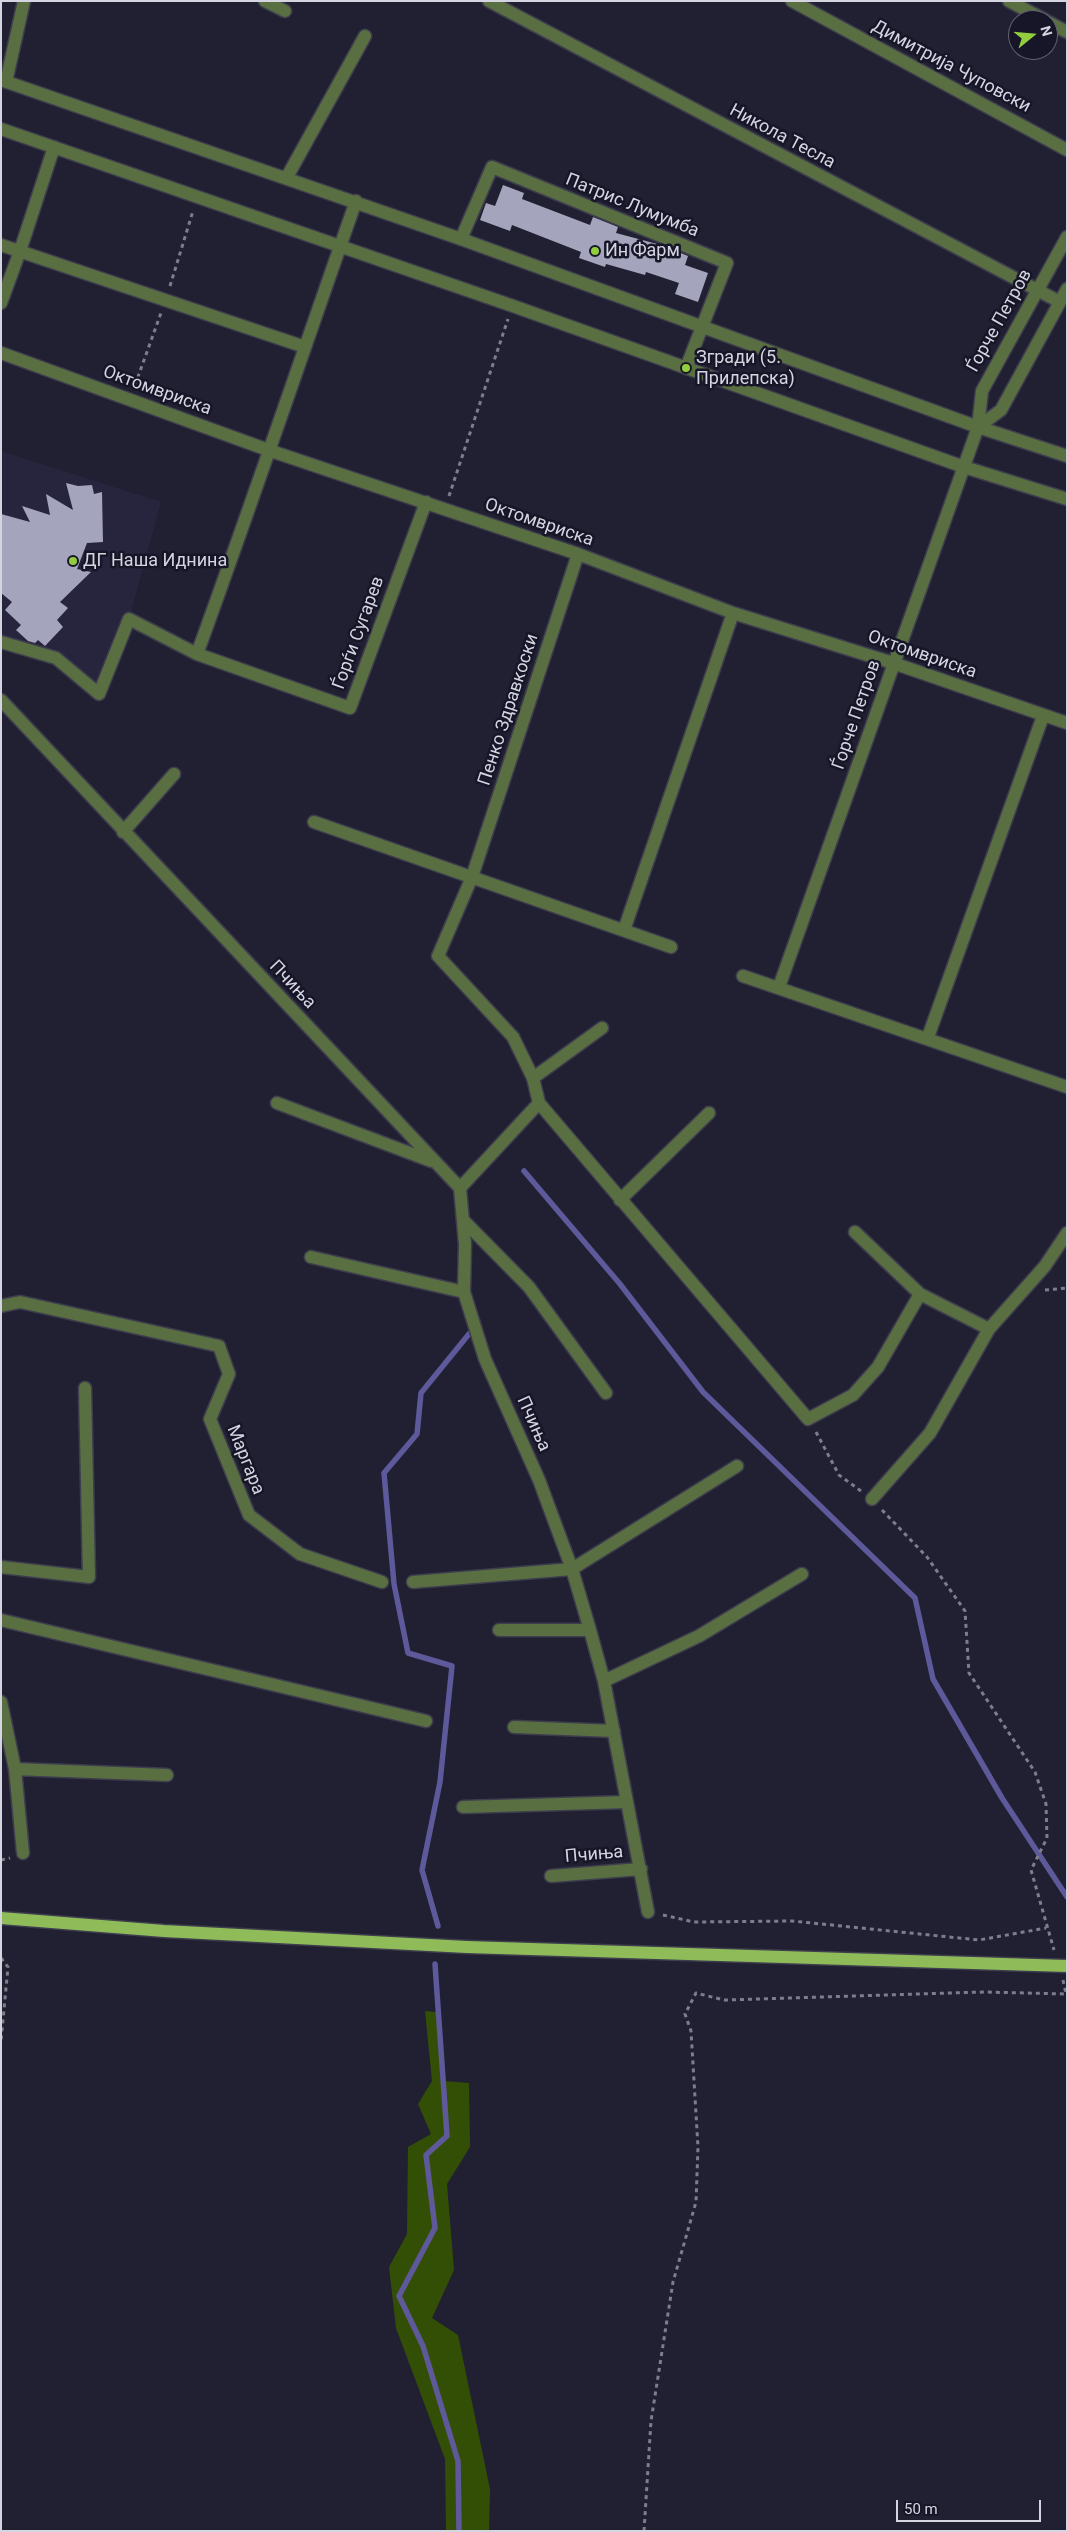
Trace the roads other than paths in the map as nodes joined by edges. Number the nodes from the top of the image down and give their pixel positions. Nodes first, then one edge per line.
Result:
1 (24, 1) edge
2 (265, 1) edge
3 (489, 1) edge
4 (792, 1) edge
5 (1009, 1) edge
6 (1026, 10) edge
7 (285, 11) dead end
8 (364, 36) dead end
9 (4, 81) edge
10 (1, 129) edge
11 (54, 147) junction
12 (1067, 150) edge
13 (287, 177) junction
14 (356, 201) junction
15 (1067, 237) edge
16 (462, 239) junction
17 (1, 245) edge
18 (340, 246) junction
19 (20, 251) junction
20 (1067, 289) edge
21 (1038, 292) junction
22 (1, 302) edge
23 (1060, 302) junction
24 (703, 327) junction
25 (304, 347) junction
26 (1, 353) edge
27 (686, 368) junction
28 (978, 427) junction
29 (271, 451) junction
30 (1067, 456) edge
31 (964, 466) junction
32 (1067, 499) edge
33 (426, 502) junction
34 (578, 554) junction
35 (733, 612) junction
36 (1, 642) edge
37 (197, 654) junction
38 (893, 663) junction
39 (1, 700) edge
40 (1043, 716) junction
41 (1067, 723) edge
42 (174, 774) dead end
43 (314, 822) dead end
44 (123, 832) junction
45 (472, 877) junction
46 (624, 930) junction
47 (671, 946) dead end
48 (743, 976) dead end
49 (779, 986) junction
50 (602, 1028) dead end
51 (928, 1037) junction
52 (532, 1078) junction
53 (1067, 1087) edge
54 (277, 1103) dead end
55 (539, 1103) junction
56 (709, 1112) dead end
57 (436, 1163) junction
58 (460, 1188) junction
59 (620, 1200) junction
60 (462, 1220) junction
61 (855, 1232) dead end
62 (1067, 1233) edge
63 (311, 1257) dead end
64 (464, 1292) junction
65 (920, 1294) junction
66 (1, 1306) edge
67 (989, 1329) junction
68 (85, 1388) dead end
69 (606, 1393) dead end
70 (737, 1466) dead end
71 (872, 1499) road end
72 (1, 1567) edge
73 (572, 1569) junction
74 (802, 1574) dead end
75 (382, 1582) dead end
76 (413, 1582) dead end
77 (1, 1620) edge
78 (499, 1630) dead end
79 (590, 1630) junction
80 (604, 1681) junction
81 (1, 1702) edge
82 (426, 1721) dead end
83 (514, 1727) dead end
84 (614, 1731) junction
85 (15, 1769) junction
86 (167, 1775) dead end
87 (627, 1802) junction
88 (463, 1807) dead end
89 (23, 1854) dead end
90 (641, 1868) junction
91 (551, 1876) dead end
92 (648, 1912) road end
93 (1, 1918) edge
94 (1063, 1966) edge

1 - 9 street
2 - 7 street
3 - 21 street, Никола Тесла
4 - 12 street, Димитрија Чуповски
5 - 6 street
8 - 13 street
9 - 13 street
10 - 11 street
11 - 18 street
11 - 19 street
13 - 14 street
14 - 16 street
14 - 18 street
15 - 21 street, Ѓорче Петров
16 - 24 street
16 - 24 street, Патрис Лумумба
17 - 19 street
18 - 25 street
18 - 27 street
19 - 22 street
19 - 25 street
20 - 23 street
21 - 23 street, Никола Тесла
21 - 28 street, Ѓорче Петров
23 - 28 street
24 - 27 street, Патрис Лумумба
24 - 28 street
25 - 29 street
26 - 29 street, Октомвриска
27 - 31 street
28 - 30 street
28 - 31 street, Ѓорче Петров
29 - 33 street, Октомвриска
29 - 37 street
31 - 32 street
31 - 38 street, Ѓорче Петров
33 - 34 street, Октомвриска
33 - 37 street, Ѓорѓи Сугарев
34 - 35 street, Октомвриска
34 - 45 street, Пенко Здравкоски
35 - 38 street, Октомвриска
35 - 46 street
36 - 37 street, Ѓорѓи Сугарев
38 - 40 street, Октомвриска
38 - 49 street, Ѓорче Петров
39 - 44 street, Пчиња
40 - 41 street, Октомвриска
40 - 51 street
42 - 44 street
43 - 45 street
44 - 57 street, Пчиња
45 - 46 street
45 - 52 street
46 - 47 street
48 - 49 street
49 - 51 street
50 - 52 street
51 - 53 street
52 - 55 street
54 - 57 street, Пчиња
55 - 58 street
55 - 59 street
56 - 59 street
57 - 58 street, Пчиња
58 - 60 street, Пчиња
59 - 65 street
60 - 64 street, Пчиња
60 - 69 street
61 - 65 street
62 - 67 street
63 - 64 street
64 - 73 street, Пчиња
65 - 67 street
66 - 75 street, Маргара
67 - 71 street
68 - 72 street
70 - 73 street
73 - 76 street
73 - 79 street, Пчиња
74 - 80 street
77 - 82 street
78 - 79 street
79 - 80 street, Пчиња
80 - 84 street, Пчиња
81 - 85 street
83 - 84 street
84 - 87 street, Пчиња
85 - 86 street
85 - 89 street
87 - 88 street
87 - 90 street, Пчиња
90 - 91 street, Пчиња
90 - 92 street, Пчиња
93 - 94 main road

